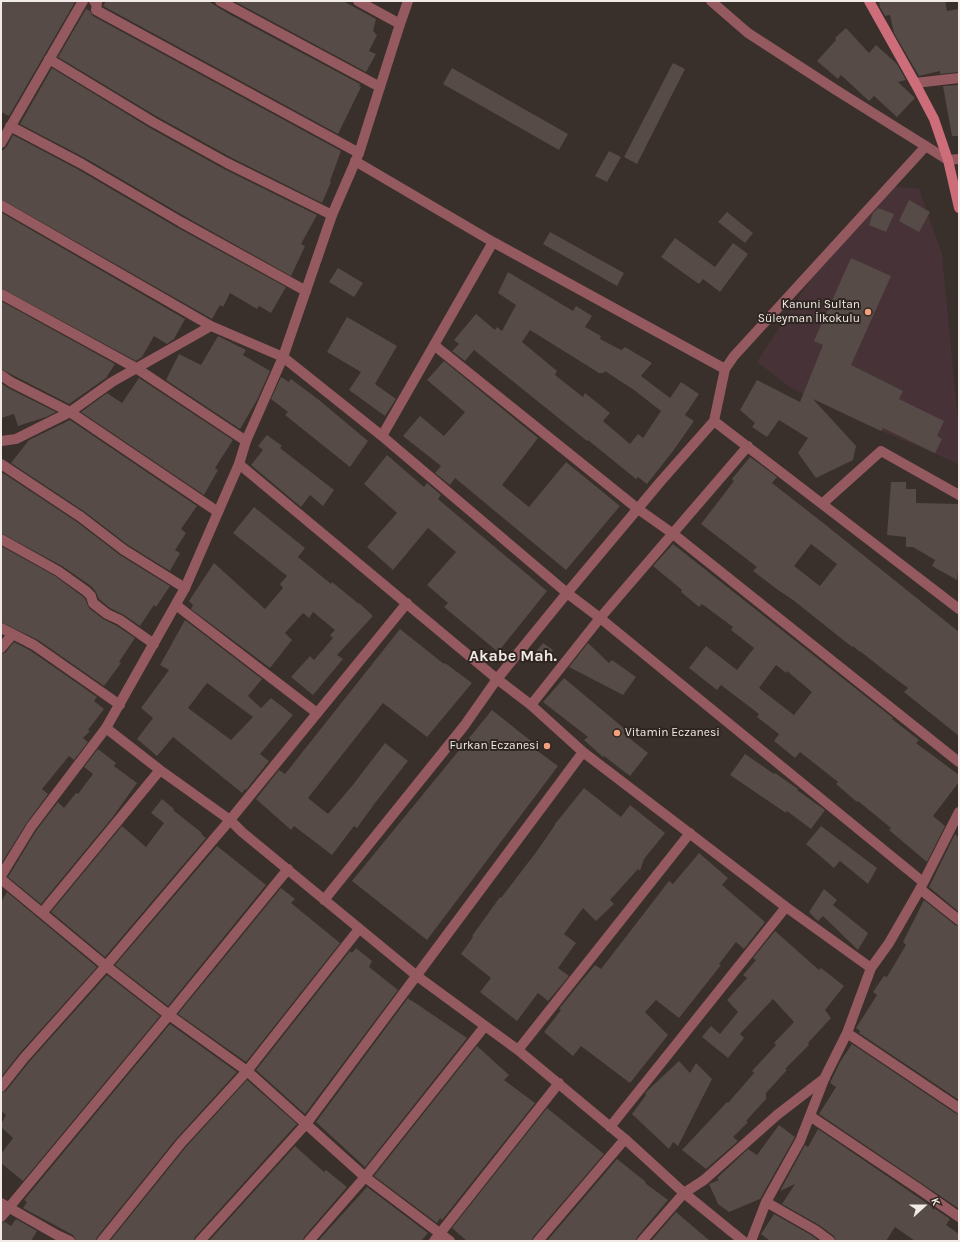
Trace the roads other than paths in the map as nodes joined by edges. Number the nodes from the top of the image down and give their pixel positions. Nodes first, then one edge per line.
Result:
1 (82, 1) edge
2 (220, 1) edge
3 (358, 1) edge
4 (408, 1) edge
5 (711, 1) edge
6 (868, 1) edge
7 (96, 2) edge
8 (372, 5) edge
9 (400, 24) junction
10 (49, 59) junction
11 (959, 78) edge
12 (915, 83) junction
13 (380, 87) junction
14 (10, 126) junction
15 (1, 143) edge
16 (926, 146) junction
17 (357, 157) junction
18 (959, 158) edge
19 (948, 160) junction
20 (1, 205) edge
21 (959, 208) edge
22 (332, 216) junction
23 (494, 242) junction
24 (306, 291) junction
25 (1, 294) edge
26 (211, 326) junction
27 (434, 344) junction
28 (283, 357) junction
29 (136, 368) junction
30 (725, 369) junction
31 (1, 375) edge
32 (70, 412) junction
33 (714, 421) junction
34 (382, 436) junction
35 (1, 441) edge
36 (246, 441) junction
37 (748, 446) junction
38 (1, 464) edge
39 (239, 464) junction
40 (959, 496) edge
41 (822, 504) junction
42 (638, 509) junction
43 (218, 512) junction
44 (672, 533) junction
45 (1, 539) edge
46 (185, 588) junction
47 (566, 593) junction
48 (407, 603) junction
49 (176, 605) junction
50 (959, 609) edge
51 (600, 618) junction
52 (1, 628) edge
53 (12, 634) junction
54 (154, 644) junction
55 (1, 648) edge
56 (497, 679) junction
57 (120, 705) junction
58 (531, 705) junction
59 (317, 713) junction
60 (106, 728) junction
61 (583, 752) junction
62 (959, 762) edge
63 (160, 770) junction
64 (959, 812) edge
65 (230, 820) junction
66 (690, 833) junction
67 (288, 869) junction
68 (1, 878) edge
69 (921, 885) junction
70 (324, 900) junction
71 (786, 907) junction
72 (42, 913) junction
73 (959, 920) edge
74 (359, 929) junction
75 (106, 966) junction
76 (871, 968) junction
77 (417, 976) junction
78 (169, 1016) junction
79 (485, 1026) junction
80 (847, 1033) junction
81 (518, 1050) junction
82 (247, 1071) junction
83 (825, 1077) junction
84 (559, 1083) junction
85 (1, 1087) edge
86 (959, 1108) edge
87 (810, 1116) junction
88 (306, 1124) junction
89 (610, 1127) junction
90 (625, 1139) junction
91 (365, 1177) junction
92 (684, 1193) junction
93 (766, 1202) junction
94 (4, 1206) edge
95 (1, 1217) edge
96 (959, 1217) edge
97 (437, 1237) edge
98 (55, 1238) edge
99 (70, 1241) edge
100 (102, 1241) edge
101 (200, 1241) edge
102 (309, 1241) edge
103 (450, 1241) edge
104 (538, 1241) edge
105 (642, 1241) edge
106 (743, 1241) edge
107 (750, 1241) edge
108 (830, 1241) edge

1 - 10 street
2 - 13 street
3 - 8 street
4 - 9 street
5 - 16 street
6 - 12 main road
7 - 17 street
8 - 9 street
9 - 13 street
10 - 14 street
10 - 22 street
11 - 12 street
12 - 19 main road
13 - 17 street
14 - 15 street
14 - 24 street
16 - 19 street
16 - 30 street
17 - 22 street
17 - 23 street
18 - 19 street
19 - 21 main road
20 - 26 street
22 - 24 street
23 - 27 street
23 - 30 street
24 - 28 street
25 - 29 street
26 - 28 street
26 - 29 street
27 - 34 street
27 - 42 street
28 - 34 street
28 - 36 street
29 - 32 street
29 - 36 street
30 - 33 street
31 - 32 street
32 - 35 street
32 - 43 street
33 - 37 street
33 - 42 street
34 - 47 street
36 - 39 street
37 - 41 street
37 - 44 street
38 - 46 street
39 - 43 street
39 - 48 street
40 - 41 street
41 - 50 street
42 - 44 street
42 - 47 street
43 - 46 street
44 - 51 street
44 - 62 street
45 - 54 street
46 - 49 street
47 - 51 street
47 - 56 street
48 - 56 street
48 - 59 street
49 - 54 street
49 - 59 street
51 - 58 street
51 - 69 street
52 - 53 street
53 - 55 street
53 - 57 street
54 - 57 street
56 - 58 street
56 - 70 street
57 - 60 street
58 - 61 street
59 - 65 street
60 - 63 street
60 - 68 street
61 - 66 street
61 - 77 street
63 - 65 street
63 - 72 street
64 - 69 street
65 - 67 street
65 - 75 street
66 - 71 street
66 - 81 street
67 - 70 street
67 - 78 street
68 - 72 street
69 - 73 street
69 - 76 street
70 - 74 street
71 - 76 street
71 - 89 street
72 - 75 street
74 - 77 street
74 - 82 street
75 - 78 street
75 - 85 street
76 - 80 street
77 - 79 street
77 - 88 street
78 - 82 street
78 - 94 street
79 - 81 street
79 - 91 street
80 - 83 street
80 - 86 street
81 - 84 street
82 - 88 street
82 - 100 street
83 - 87 street
83 - 92 street
84 - 89 street
84 - 97 street
87 - 93 street
87 - 96 street
88 - 91 street
88 - 101 street
89 - 90 street
90 - 92 street
90 - 104 street
91 - 97 street
91 - 102 street
92 - 105 street
92 - 106 street
93 - 107 street
93 - 108 street
94 - 95 street
94 - 98 street
97 - 103 street
98 - 99 street

